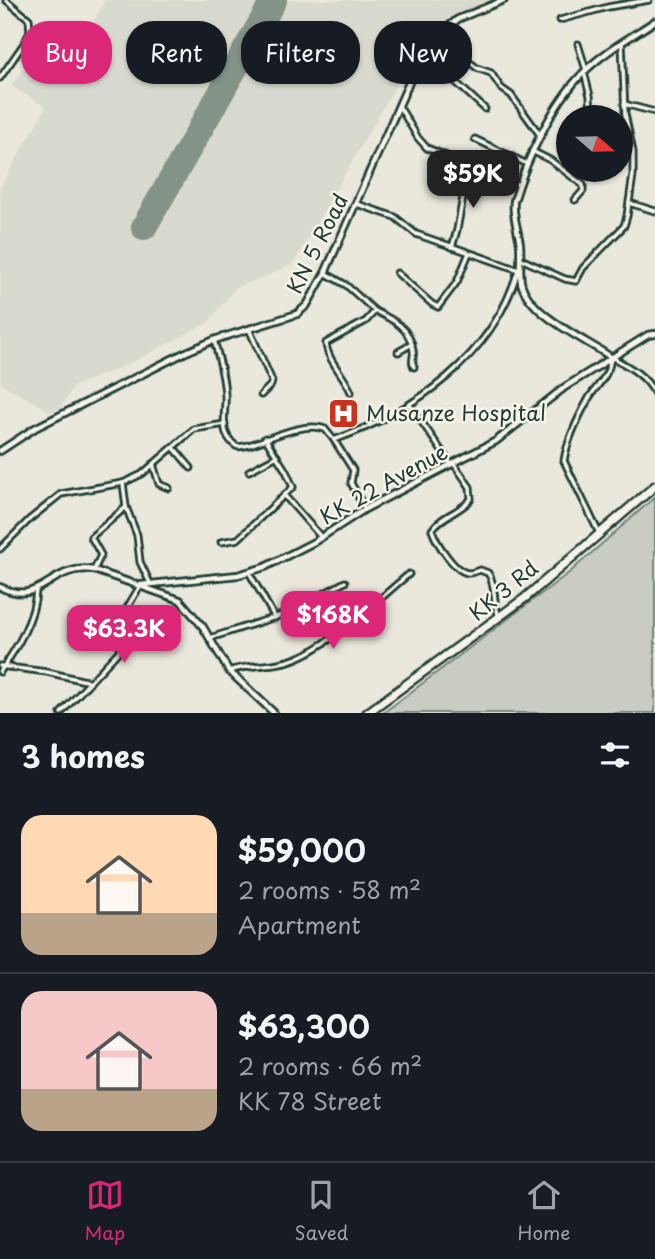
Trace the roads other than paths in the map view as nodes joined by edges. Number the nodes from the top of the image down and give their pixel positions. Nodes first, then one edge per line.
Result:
1 (6, 0) edge
2 (503, 0) edge
3 (649, 0) edge
4 (560, 20) dead end
5 (456, 21) edge
6 (655, 21) edge
7 (622, 43) junction
8 (578, 44) dead end
9 (472, 64) edge
10 (585, 71) junction
11 (0, 78) edge
12 (410, 84) edge
13 (458, 84) edge
14 (624, 104) junction
15 (590, 105) edge
16 (399, 106) junction
17 (485, 109) dead end
18 (655, 112) edge
19 (540, 135) junction
20 (475, 139) dead end
21 (532, 151) junction
22 (527, 164) junction
23 (476, 167) junction
24 (519, 185) junction
25 (575, 200) dead end
26 (629, 203) junction
27 (357, 204) junction
28 (655, 211) edge
29 (452, 247) junction
30 (469, 253) junction
31 (521, 259) junction
32 (519, 270) junction
33 (325, 273) junction
34 (397, 274) dead end
35 (375, 311) junction
36 (249, 329) junction
37 (655, 334) edge
38 (214, 340) junction
39 (412, 344) junction
40 (398, 352) dead end
41 (611, 358) junction
42 (414, 367) dead end
43 (352, 392) dead end
44 (655, 394) edge
45 (261, 395) dead end
46 (410, 405) junction
47 (225, 424) junction
48 (265, 438) junction
49 (334, 440) junction
50 (173, 448) junction
51 (0, 451) edge
52 (277, 456) junction
53 (452, 463) junction
54 (153, 464) junction
55 (191, 468) dead end
56 (249, 471) dead end
57 (123, 483) junction
58 (655, 486) edge
59 (169, 488) dead end
60 (284, 495) junction
61 (126, 508) junction
62 (365, 509) junction
63 (599, 533) junction
64 (321, 537) junction
65 (221, 542) dead end
66 (0, 549) edge
67 (94, 570) junction
68 (250, 574) junction
69 (409, 574) dead end
70 (345, 582) dead end
71 (150, 583) junction
72 (141, 585) junction
73 (0, 587) edge
74 (36, 590) junction
75 (500, 617) junction
76 (275, 618) junction
77 (210, 638) junction
78 (2, 666) edge
79 (229, 671) junction
80 (0, 672) edge
81 (90, 682) junction
82 (61, 713) edge
83 (274, 713) edge
84 (367, 713) edge

1 - 11 street
2 - 5 main road, KN 5 Road
3 - 4 street
6 - 7 main road
7 - 10 main road
7 - 14 street
8 - 10 street
9 - 19 street
10 - 15 street
10 - 19 main road
12 - 16 main road, KN 5 Road
13 - 17 street
14 - 18 street
14 - 26 street
16 - 23 street
16 - 27 main road, KN 5 Road
19 - 21 main road
20 - 22 street
21 - 22 main road
21 - 25 street
22 - 24 main road
23 - 24 street
23 - 29 street
24 - 31 main road
26 - 28 street
26 - 31 street
27 - 29 street
27 - 33 main road, KN 5 Road
29 - 30 street
30 - 32 street
30 - 34 street
31 - 32 main road
32 - 41 main road
32 - 46 street
33 - 35 street
33 - 36 main road, KN 5 Road
35 - 39 street
35 - 43 street
36 - 38 main road, KN 5 Road
36 - 45 street
37 - 41 main road, KK 22 Avenue
38 - 47 street
38 - 51 main road, KN 5 Road
39 - 40 street
39 - 42 street
41 - 44 street
41 - 53 main road, KK 22 Avenue
41 - 63 street
46 - 49 street
46 - 53 street
47 - 48 street
47 - 50 street
48 - 49 street
48 - 52 street
49 - 62 street
50 - 54 street
50 - 55 street
52 - 56 street
52 - 60 street
53 - 62 main road, KK 22 Avenue
53 - 75 street
54 - 57 street
54 - 59 street
57 - 61 street
57 - 66 street
58 - 63 highway, KK 3 Rd
60 - 64 street
60 - 65 street
61 - 67 street
61 - 71 street
62 - 64 main road, KK 22 Avenue
63 - 75 highway, KK 3 Rd
64 - 68 main road, KK 22 Avenue
67 - 72 main road
67 - 74 main road
68 - 71 main road, KK 22 Avenue
68 - 76 street
69 - 79 street
70 - 76 street
71 - 72 main road, KK 22 Avenue
72 - 77 main road
72 - 81 street
73 - 74 main road
74 - 78 street
75 - 84 highway, KK 3 Rd
76 - 77 street
77 - 79 main road
78 - 80 street
78 - 81 street
79 - 83 main road
81 - 82 street

